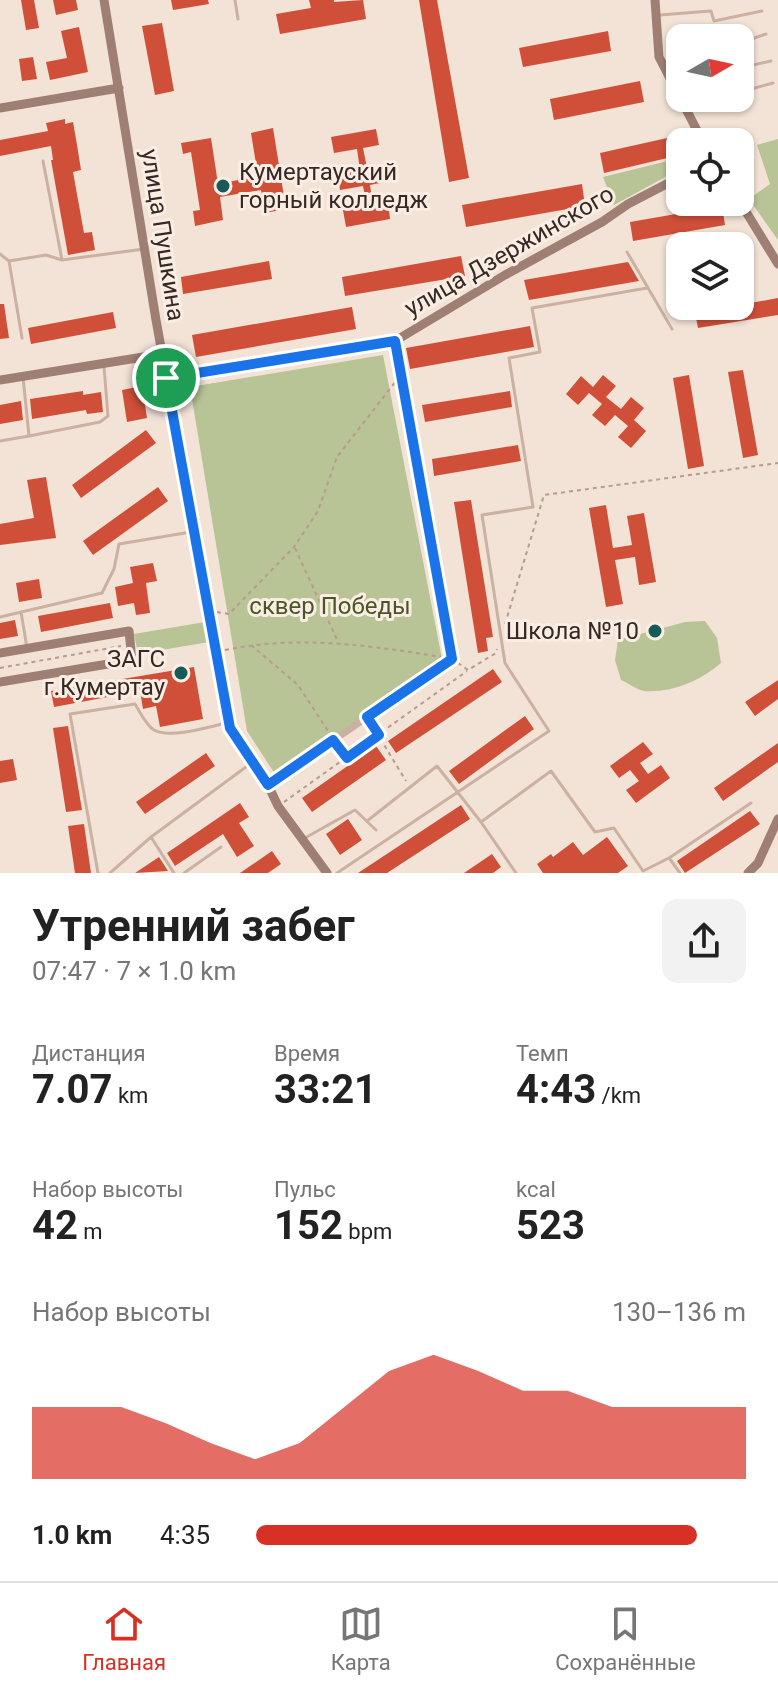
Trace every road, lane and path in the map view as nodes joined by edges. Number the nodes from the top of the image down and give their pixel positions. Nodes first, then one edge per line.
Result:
1 (104, 0) edge
2 (235, 0) edge
3 (655, 0) edge
4 (762, 11) dead end
5 (656, 15) junction
6 (238, 19) dead end
7 (766, 34) dead end
8 (754, 38) edge
9 (771, 61) dead end
10 (754, 65) edge
11 (665, 67) edge
12 (773, 83) dead end
13 (119, 88) junction
14 (754, 88) edge
15 (0, 108) edge
16 (43, 161) dead end
17 (666, 184) edge
18 (749, 216) edge
19 (146, 248) junction
20 (627, 252) dead end
21 (0, 254) edge
22 (62, 260) junction
23 (9, 261) junction
24 (778, 264) edge
25 (647, 288) junction
26 (672, 329) dead end
27 (22, 338) dead end
28 (395, 341) junction
29 (162, 354) junction
30 (103, 362) junction
31 (401, 374) junction
32 (23, 377) junction
33 (166, 378) junction
34 (0, 380) edge
35 (29, 436) junction
36 (0, 441) edge
37 (778, 463) edge
38 (194, 531) junction
39 (294, 547) junction
40 (208, 610) junction
41 (21, 612) junction
42 (0, 617) edge
43 (505, 624) dead end
44 (501, 638) dead end
45 (339, 644) junction
46 (123, 645) dead end
47 (251, 645) junction
48 (27, 648) junction
49 (215, 652) junction
50 (0, 653) edge
51 (452, 659) junction
52 (0, 668) edge
53 (468, 670) junction
54 (0, 682) edge
55 (367, 717) junction
56 (229, 723) junction
57 (379, 735) junction
58 (333, 740) junction
59 (347, 758) junction
60 (253, 762) junction
61 (268, 785) junction
62 (410, 787) junction
63 (458, 794) junction
64 (751, 803) dead end
65 (278, 806) junction
66 (778, 819) edge
67 (367, 821) junction
68 (481, 822) junction
69 (376, 830) dead end
70 (151, 837) junction
71 (303, 839) junction
72 (221, 847) dead end
73 (669, 858) junction
74 (98, 873) edge
75 (110, 873) edge
76 (174, 873) edge
77 (184, 873) edge
78 (327, 873) edge
79 (337, 873) edge
80 (516, 873) edge
81 (680, 873) edge
82 (748, 873) edge

1 - 13 main road, улица Пушкина
2 - 6 lane
3 - 5 main road
4 - 5 lane
5 - 11 main road
7 - 8 lane
9 - 10 lane
12 - 14 lane
13 - 15 main road
13 - 19 main road, улица Пушкина
16 - 22 lane
17 - 28 main road, улица Дзержинского
18 - 24 main road
19 - 22 lane
19 - 29 main road, улица Пушкина
20 - 25 lane
21 - 23 lane
22 - 23 lane
23 - 27 lane
25 - 26 lane
25 - 63 lane
28 - 31 street
28 - 33 main road, улица Дзержинского
29 - 30 main road
29 - 33 main road, улица Пушкина
30 - 32 main road
30 - 35 lane
31 - 39 path
31 - 51 street
32 - 34 main road
32 - 35 lane
33 - 38 main road, улица Пушкина
35 - 36 lane
37 - 43 path
38 - 40 main road, улица Пушкина
38 - 41 lane
39 - 40 path
39 - 45 path
40 - 49 main road, улица Пушкина
41 - 42 lane
41 - 48 lane
44 - 53 path
45 - 47 path
45 - 51 path
46 - 52 path
47 - 49 path
47 - 58 path
48 - 50 main road
48 - 54 main road
49 - 56 main road, улица Пушкина
51 - 53 path
51 - 55 street
53 - 57 path
55 - 57 path
55 - 58 street
56 - 60 main road, улица Пушкина
56 - 74 lane
57 - 59 path
57 - 62 path
58 - 59 path
58 - 61 street
59 - 65 path
60 - 61 main road, улица Пушкина
60 - 70 lane
61 - 65 main road, улица Пушкина
62 - 63 lane
62 - 67 lane
63 - 68 lane
63 - 79 lane
64 - 73 lane
65 - 71 main road, улица Пушкина
66 - 82 main road
67 - 69 lane
67 - 71 lane
68 - 73 lane
68 - 80 lane
70 - 75 lane
70 - 76 lane
71 - 78 main road, улица Пушкина
72 - 77 lane
73 - 81 lane

